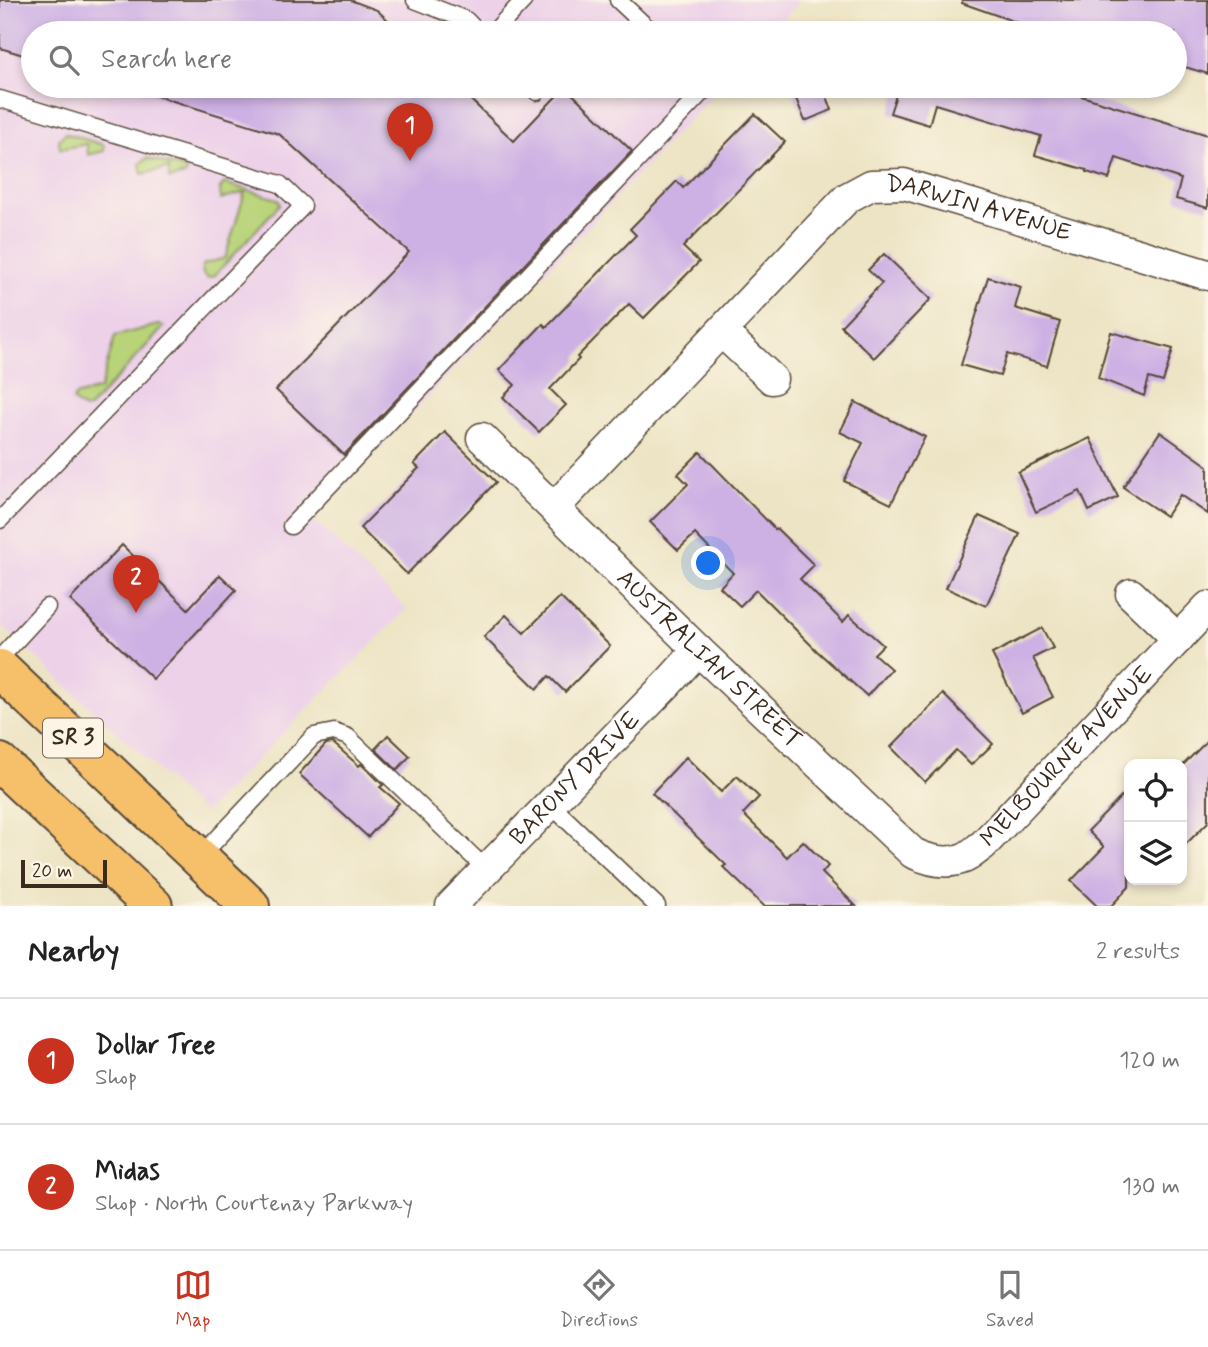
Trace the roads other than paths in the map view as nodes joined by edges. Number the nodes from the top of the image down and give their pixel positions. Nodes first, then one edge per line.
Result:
1 (415, 0) edge
2 (524, 0) edge
3 (618, 0) edge
4 (467, 21) edge
5 (504, 21) edge
6 (640, 21) edge
7 (697, 98) edge
8 (0, 99) edge
9 (1208, 275) edge
10 (722, 332) junction
11 (772, 379) dead end
12 (482, 438) dead end
13 (554, 508) junction
14 (0, 520) edge
15 (290, 526) dead end
16 (1131, 594) dead end
17 (47, 607) dead end
18 (1208, 607) edge
19 (1178, 639) junction
20 (698, 650) junction
21 (0, 658) edge
22 (0, 669) edge
23 (0, 763) edge
24 (550, 804) junction
25 (199, 858) junction
26 (948, 861) joint
27 (487, 870) junction
28 (153, 906) edge
29 (250, 906) edge
30 (451, 906) edge
31 (657, 906) edge

1 - 4 lane
2 - 5 lane
3 - 6 lane
7 - 15 lane
8 - 14 lane
9 - 10 street, DARWIN AVENUE
10 - 11 street
10 - 13 street, DARWIN AVENUE
12 - 13 street, AUSTRALIAN STREET
13 - 20 street, AUSTRALIAN STREET
16 - 19 street
17 - 21 lane
18 - 19 street, MELBOURNE AVENUE
19 - 26 street, MELBOURNE AVENUE
20 - 24 street, BARONY DRIVE
20 - 26 street, AUSTRALIAN STREET
22 - 25 main road, SR 3
23 - 28 main road, SR 3
24 - 27 street, BARONY DRIVE
24 - 31 lane
25 - 27 lane
25 - 29 main road, SR 3
27 - 30 street, BARONY DRIVE

